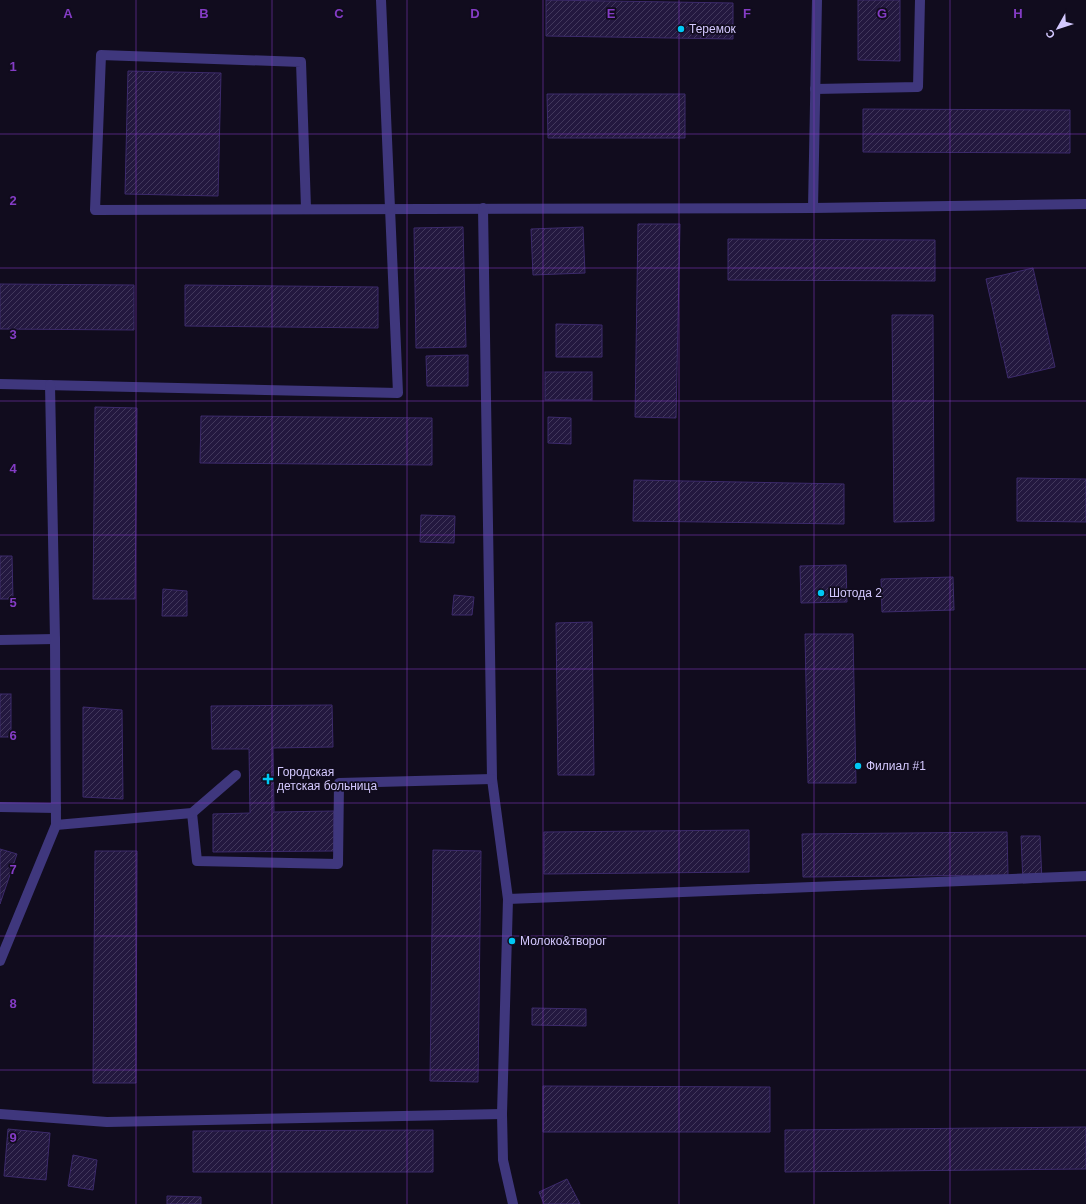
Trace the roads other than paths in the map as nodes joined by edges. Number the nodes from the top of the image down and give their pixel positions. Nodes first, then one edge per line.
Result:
1 (381, 0) edge
2 (817, 0) edge
3 (920, 0) edge
4 (815, 90) junction
5 (1086, 204) edge
6 (306, 208) junction
7 (483, 208) junction
8 (813, 208) junction
9 (390, 210) junction
10 (0, 384) edge
11 (50, 385) junction
12 (55, 639) junction
13 (0, 640) edge
14 (236, 775) dead end
15 (492, 779) junction
16 (0, 808) edge
17 (56, 808) junction
18 (192, 813) junction
19 (56, 825) junction
20 (1086, 876) edge
21 (508, 899) junction
22 (2, 951) edge
23 (0, 961) edge
24 (0, 1114) edge
25 (502, 1114) junction
26 (513, 1204) edge

1 - 9 street
2 - 4 street
3 - 4 street
4 - 8 street
5 - 8 street
6 - 6 street
6 - 9 street
7 - 8 street
7 - 9 street
7 - 15 street
9 - 11 street
10 - 11 street
11 - 12 street
12 - 13 street
12 - 17 street
14 - 18 street
15 - 18 street
15 - 21 street
16 - 17 street
17 - 19 street
18 - 19 street
19 - 22 street
20 - 21 street
21 - 25 street
22 - 23 street
24 - 25 street
25 - 26 street

